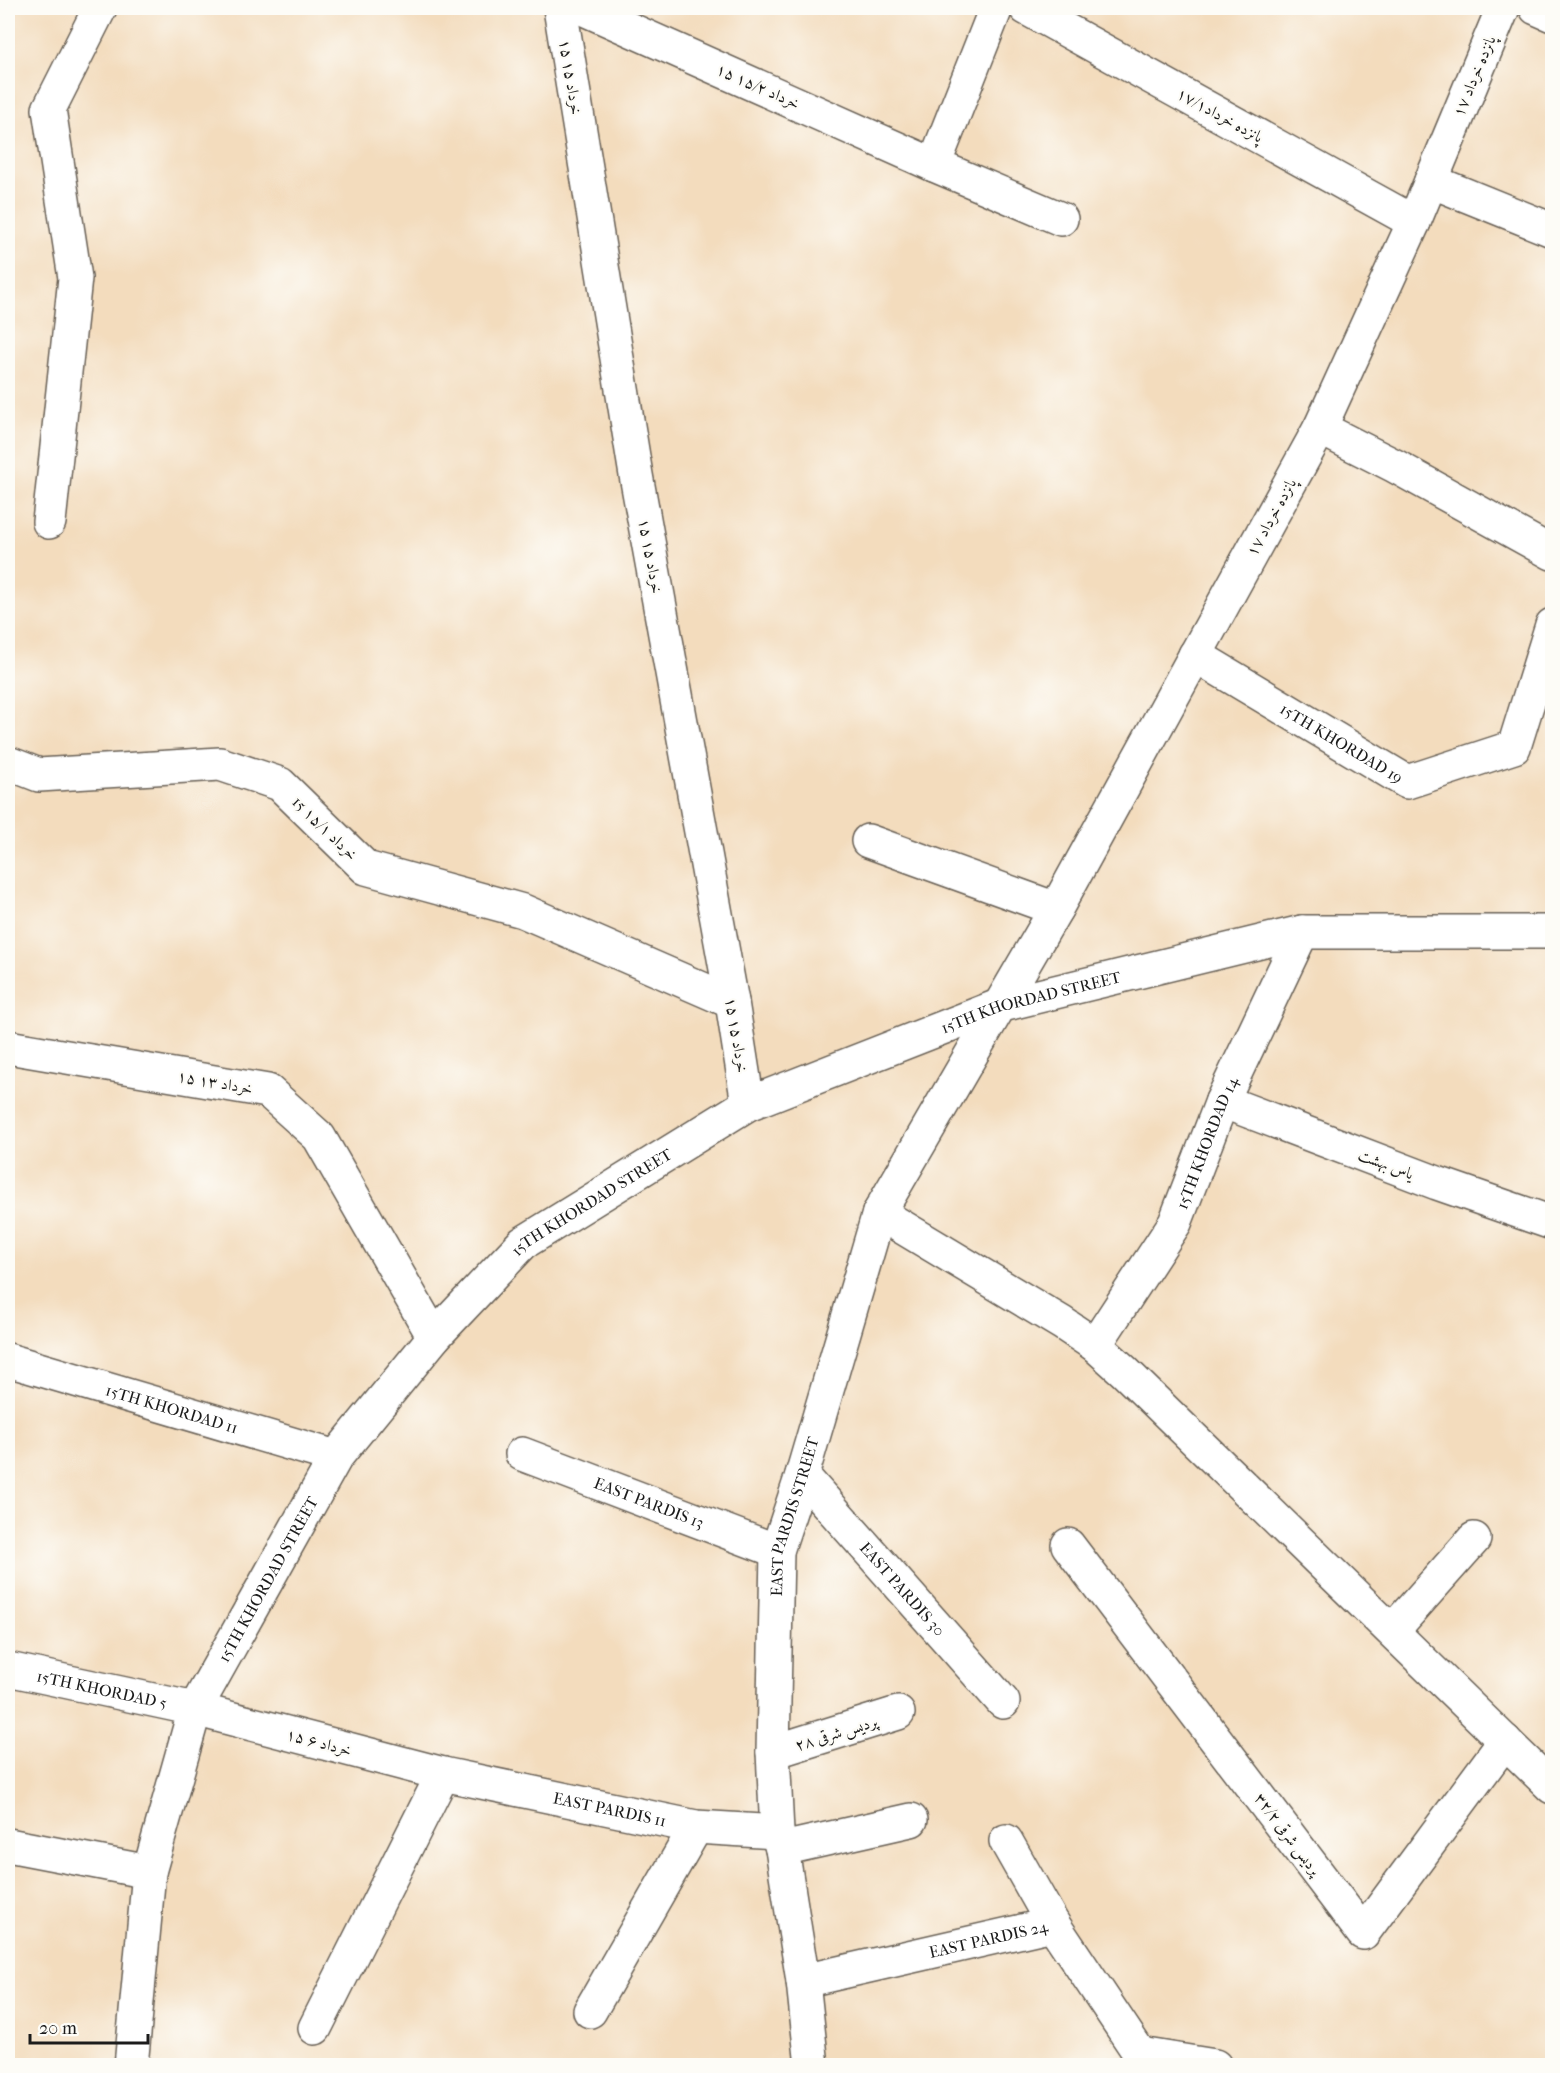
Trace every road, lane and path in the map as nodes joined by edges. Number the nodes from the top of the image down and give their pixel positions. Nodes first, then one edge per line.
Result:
1 (100, 8) edge
2 (560, 8) edge
3 (582, 8) edge
4 (996, 8) edge
5 (1026, 8) edge
6 (1503, 8) edge
7 (1536, 8) edge
8 (1552, 15) edge
9 (934, 165) junction
10 (1431, 181) junction
11 (1061, 219) dead end
12 (1414, 222) junction
13 (1552, 230) edge
14 (1320, 428) junction
15 (49, 522) dead end
16 (1552, 553) edge
17 (1552, 625) edge
18 (1195, 655) junction
19 (8, 763) edge
20 (868, 841) dead end
21 (1056, 909) junction
22 (1302, 932) junction
23 (1552, 932) edge
24 (732, 1002) junction
25 (998, 1006) junction
26 (8, 1047) edge
27 (1222, 1101) junction
28 (748, 1104) junction
29 (879, 1213) junction
30 (1552, 1223) edge
31 (434, 1337) junction
32 (1095, 1345) junction
33 (8, 1360) edge
34 (522, 1454) dead end
35 (336, 1457) junction
36 (802, 1475) junction
37 (1474, 1539) dead end
38 (1068, 1545) dead end
39 (777, 1551) junction
40 (1393, 1630) junction
41 (8, 1669) edge
42 (1003, 1702) dead end
43 (195, 1709) junction
44 (898, 1713) dead end
45 (1505, 1741) junction
46 (774, 1752) junction
47 (443, 1774) junction
48 (1552, 1787) edge
49 (911, 1820) dead end
50 (696, 1827) junction
51 (779, 1840) junction
52 (1006, 1841) dead end
53 (8, 1845) edge
54 (149, 1872) junction
55 (1053, 1924) junction
56 (803, 1981) junction
57 (590, 2012) dead end
58 (315, 2028) dead end
59 (131, 2066) edge
60 (812, 2066) edge
61 (1215, 2066) edge

1 - 15 street
2 - 24 street, ۱۵ خرداد ۱۵
3 - 9 street, ۱۵ خرداد ۱۵/۲
4 - 9 street
5 - 12 street, پانزده خرداد۱۷/۱
6 - 10 street, پانزده خرداد ۱۷
7 - 8 street
9 - 11 street, ۱۵ خرداد ۱۵/۲
10 - 12 street, پانزده خرداد ۱۷
10 - 13 street
12 - 14 street, پانزده خرداد ۱۷
14 - 16 street
14 - 18 street, پانزده خرداد ۱۷
17 - 18 street, 15TH KHORDAD 19
18 - 21 street, پانزده خرداد ۱۷
19 - 24 street, 15 خرداد ۱۵/۱
20 - 21 street
21 - 25 street, پانزده خرداد ۱۷
22 - 23 street, 15TH KHORDAD STREET
22 - 25 street, 15TH KHORDAD STREET
22 - 27 street, 15TH KHORDAD 14
24 - 28 street, ۱۵ خرداد ۱۵
25 - 28 street, 15TH KHORDAD STREET
25 - 29 street, EAST PARDIS STREET
26 - 31 street, ۱۵ خرداد ۱۳
27 - 30 street, یاس بهشت
27 - 32 street, 15TH KHORDAD 14
28 - 31 street, 15TH KHORDAD STREET
29 - 32 street
29 - 36 street, EAST PARDIS STREET
31 - 35 street, 15TH KHORDAD STREET
32 - 40 street
33 - 35 street, 15TH KHORDAD 11
34 - 39 street, EAST PARDIS 13
35 - 43 street, 15TH KHORDAD STREET
36 - 39 street, EAST PARDIS STREET
36 - 42 street, EAST PARDIS 30
37 - 40 street
38 - 45 street, پردیس شرقی ۳۲/۲
39 - 46 street, EAST PARDIS STREET
40 - 45 street
41 - 43 street, 15TH KHORDAD 5
43 - 47 street, ۱۵ خرداد ۶
43 - 54 street, 15TH KHORDAD STREET
44 - 46 street, پردیس شرقی ۲۸
45 - 48 street
46 - 51 street, EAST PARDIS STREET
47 - 50 street, EAST PARDIS 11
47 - 58 street
49 - 51 street, EAST PARDIS 11
50 - 51 street, EAST PARDIS 11
50 - 57 street
51 - 56 street, EAST PARDIS STREET
52 - 55 street
53 - 54 street
54 - 59 street, 15TH KHORDAD STREET
55 - 56 street, EAST PARDIS 24
55 - 61 street, EAST PARDIS 24
56 - 60 street, EAST PARDIS STREET

